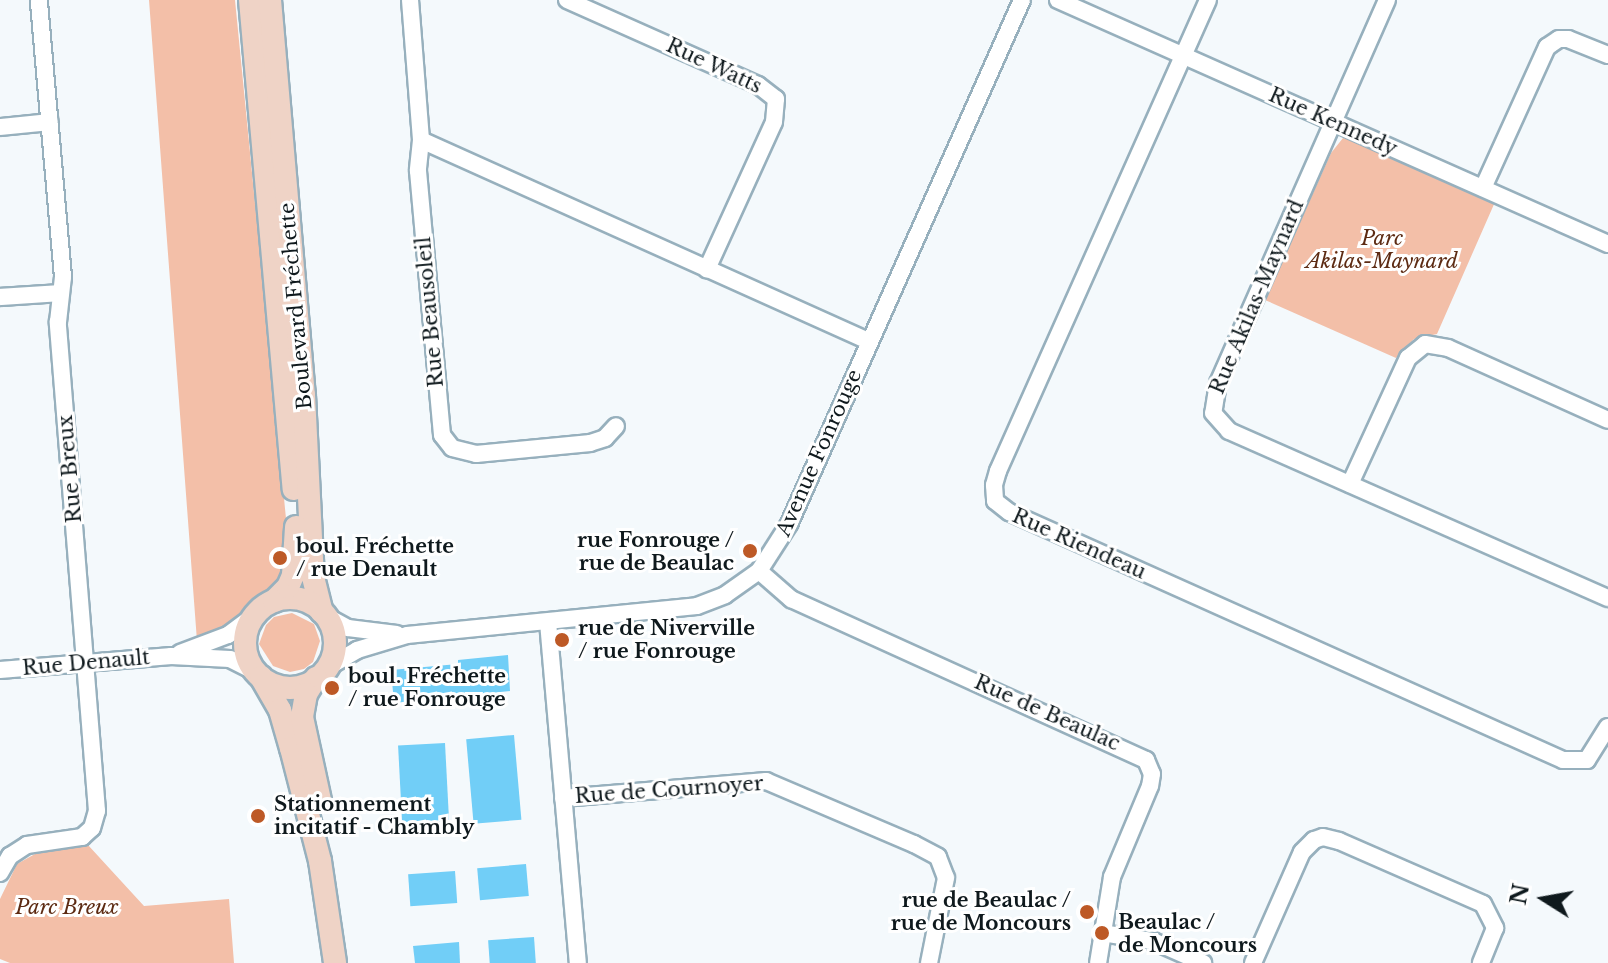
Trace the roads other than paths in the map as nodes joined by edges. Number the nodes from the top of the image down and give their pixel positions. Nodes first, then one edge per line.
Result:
1 (39, 0) edge
2 (250, 0) edge
3 (270, 0) edge
4 (410, 0) edge
5 (567, 0) edge
6 (1022, 0) edge
7 (1058, 0) edge
8 (1208, 0) edge
9 (1387, 0) edge
10 (1608, 55) edge
11 (1183, 56) junction
12 (50, 122) junction
13 (1333, 122) junction
14 (0, 127) edge
15 (421, 140) junction
16 (1483, 188) junction
17 (1608, 244) edge
18 (707, 269) junction
19 (61, 293) junction
20 (0, 297) edge
21 (869, 341) junction
22 (1608, 420) edge
23 (616, 426) dead end
24 (1350, 484) junction
25 (759, 571) junction
26 (1608, 598) edge
27 (274, 601) junction
28 (324, 614) junction
29 (253, 616) junction
30 (548, 622) junction
31 (407, 635) junction
32 (171, 656) junction
33 (87, 663) junction
34 (0, 670) edge
35 (322, 673) junction
36 (258, 675) junction
37 (1608, 727) edge
38 (563, 798) junction
39 (0, 873) edge
40 (1102, 933) junction
41 (335, 963) edge
42 (350, 963) edge
43 (578, 963) edge
44 (929, 963) edge
45 (1098, 963) edge
46 (1203, 963) edge
47 (1253, 963) edge
48 (1481, 963) edge

1 - 12 street, Rue Breux
2 - 27 main road, Boulevard Fréchette
3 - 28 main road, Boulevard Fréchette
4 - 15 street, Rue Beausoleil
5 - 18 street, Rue Watts
6 - 21 street, Avenue Fonrouge
7 - 11 street, Rue Kennedy
8 - 11 street, Rue Riendeau
9 - 13 street, Rue Akilas-Maynard
10 - 16 street
11 - 13 street, Rue Kennedy
11 - 37 street, Rue Riendeau
12 - 14 street
12 - 19 street, Rue Breux
13 - 16 street, Rue Kennedy
13 - 24 street, Rue Akilas-Maynard
15 - 18 street
15 - 23 street, Rue Beausoleil
16 - 17 street, Rue Kennedy
18 - 21 street
19 - 20 street
19 - 33 street, Rue Breux
21 - 25 street, Avenue Fonrouge
22 - 24 street
24 - 26 street, Rue Akilas-Maynard
25 - 30 street, Avenue Fonrouge
25 - 40 street, Rue de Beaulac
27 - 28 main road
27 - 29 main road
28 - 31 street
28 - 35 main road
29 - 32 street, Rue Denault
29 - 36 main road
30 - 31 street, Avenue Fonrouge
30 - 38 street
31 - 35 street
32 - 33 street, Rue Denault
32 - 36 street, Rue Denault
33 - 34 street, Rue Denault
33 - 39 street, Rue Breux
35 - 36 main road
35 - 42 main road
36 - 41 main road
38 - 43 street
38 - 44 street, Rue de Cournoyer
40 - 45 street, Rue de Beaulac
40 - 46 street
47 - 48 street

